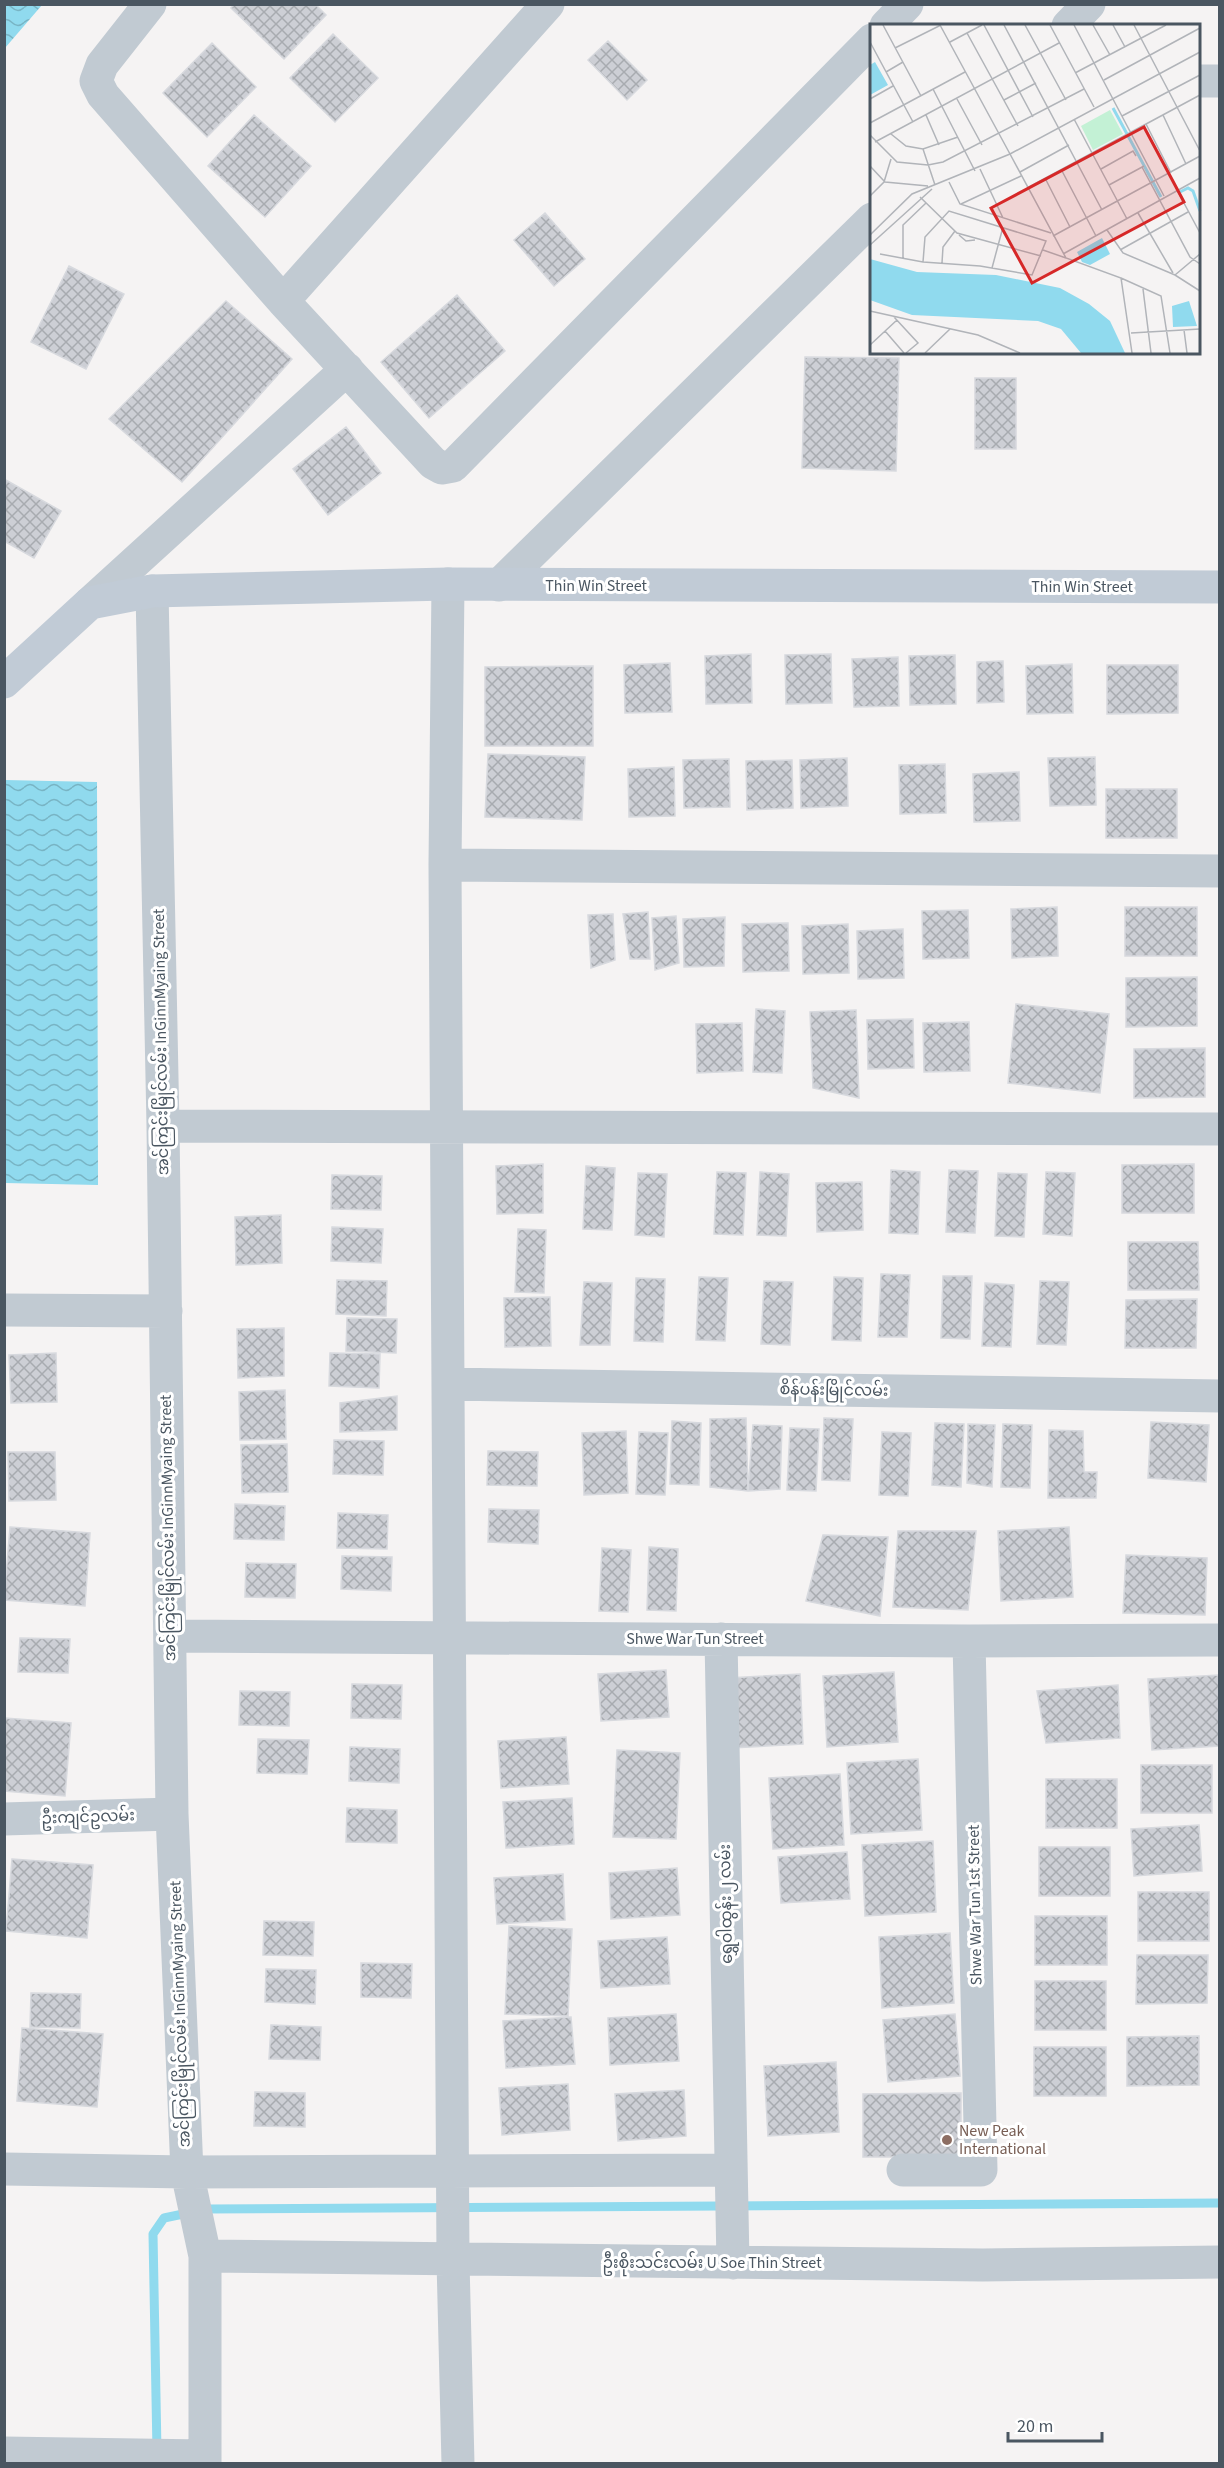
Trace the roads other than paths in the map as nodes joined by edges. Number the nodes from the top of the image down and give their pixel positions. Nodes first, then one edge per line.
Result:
1 (150, 4) edge
2 (548, 4) edge
3 (1089, 4) edge
4 (1070, 24) edge
5 (870, 42) edge
6 (1200, 81) edge
7 (1220, 81) edge
8 (870, 221) edge
9 (283, 301) junction
10 (347, 369) junction
11 (448, 584) junction
12 (499, 585) junction
13 (1220, 587) edge
14 (152, 591) junction
15 (90, 603) junction
16 (4, 682) edge
17 (445, 866) junction
18 (1220, 871) edge
19 (164, 1126) junction
20 (447, 1126) junction
21 (1220, 1129) edge
22 (4, 1310) edge
23 (166, 1311) junction
24 (448, 1384) junction
25 (1220, 1396) edge
26 (170, 1636) junction
27 (450, 1638) junction
28 (721, 1639) junction
29 (1220, 1640) edge
30 (969, 1641) junction
31 (172, 1814) junction
32 (4, 1819) edge
33 (4, 2169) edge
34 (453, 2170) junction
35 (731, 2170) junction
36 (903, 2170) dead end
37 (187, 2172) junction
38 (206, 2256) junction
39 (453, 2260) junction
40 (1220, 2262) edge
41 (733, 2263) junction
42 (4, 2453) edge
43 (205, 2460) edge
44 (458, 2463) edge

1 - 9 street
2 - 9 street
3 - 4 street
5 - 10 street
6 - 7 street
8 - 12 street
9 - 10 street
10 - 15 street
11 - 12 main road, Thin Win Street
11 - 14 main road, Thin Win Street
11 - 17 street
12 - 13 main road, Thin Win Street
14 - 15 main road, Thin Win Street
14 - 19 street, အင်ကြင်းမြိုင်လမ်း InGinnMyaing Street
15 - 16 main road
17 - 18 street
17 - 20 street
19 - 20 street
19 - 23 street, အင်ကြင်းမြိုင်လမ်း InGinnMyaing Street
20 - 21 street
20 - 24 street
22 - 23 street
23 - 26 street, အင်ကြင်းမြိုင်လမ်း InGinnMyaing Street
24 - 25 street, စိန်ပန်းမြိုင်လမ်း
24 - 27 street
26 - 27 street, Shwe War Tun Street
26 - 31 street, အင်ကြင်းမြိုင်လမ်း InGinnMyaing Street
27 - 28 street, Shwe War Tun Street
27 - 34 street
28 - 30 street, Shwe War Tun Street
28 - 35 street, ရွှေ၀ါထွန်း ၂ လမ်း
29 - 30 street, Shwe War Tun Street
30 - 36 street, Shwe War Tun 1st Street
31 - 32 street, ဦးကျင်ဥလမ်း
31 - 37 street, အင်ကြင်းမြိုင်လမ်း InGinnMyaing Street
33 - 37 street
34 - 35 street
34 - 37 street
34 - 39 street
35 - 41 street, ရွှေ၀ါထွန်း ၂ လမ်း
37 - 38 street, အင်ကြင်းမြိုင်လမ်း InGinnMyaing Street
38 - 39 street, ဦးစိုးသင်းလမ်း U Soe Thin Street
38 - 43 street, အင်ကြင်းမြိုင်လမ်း InGinnMyaing Street
39 - 41 street, ဦးစိုးသင်းလမ်း U Soe Thin Street
39 - 44 street
40 - 41 street, ဦးစိုးသင်းလမ်း U Soe Thin Street
42 - 43 street

